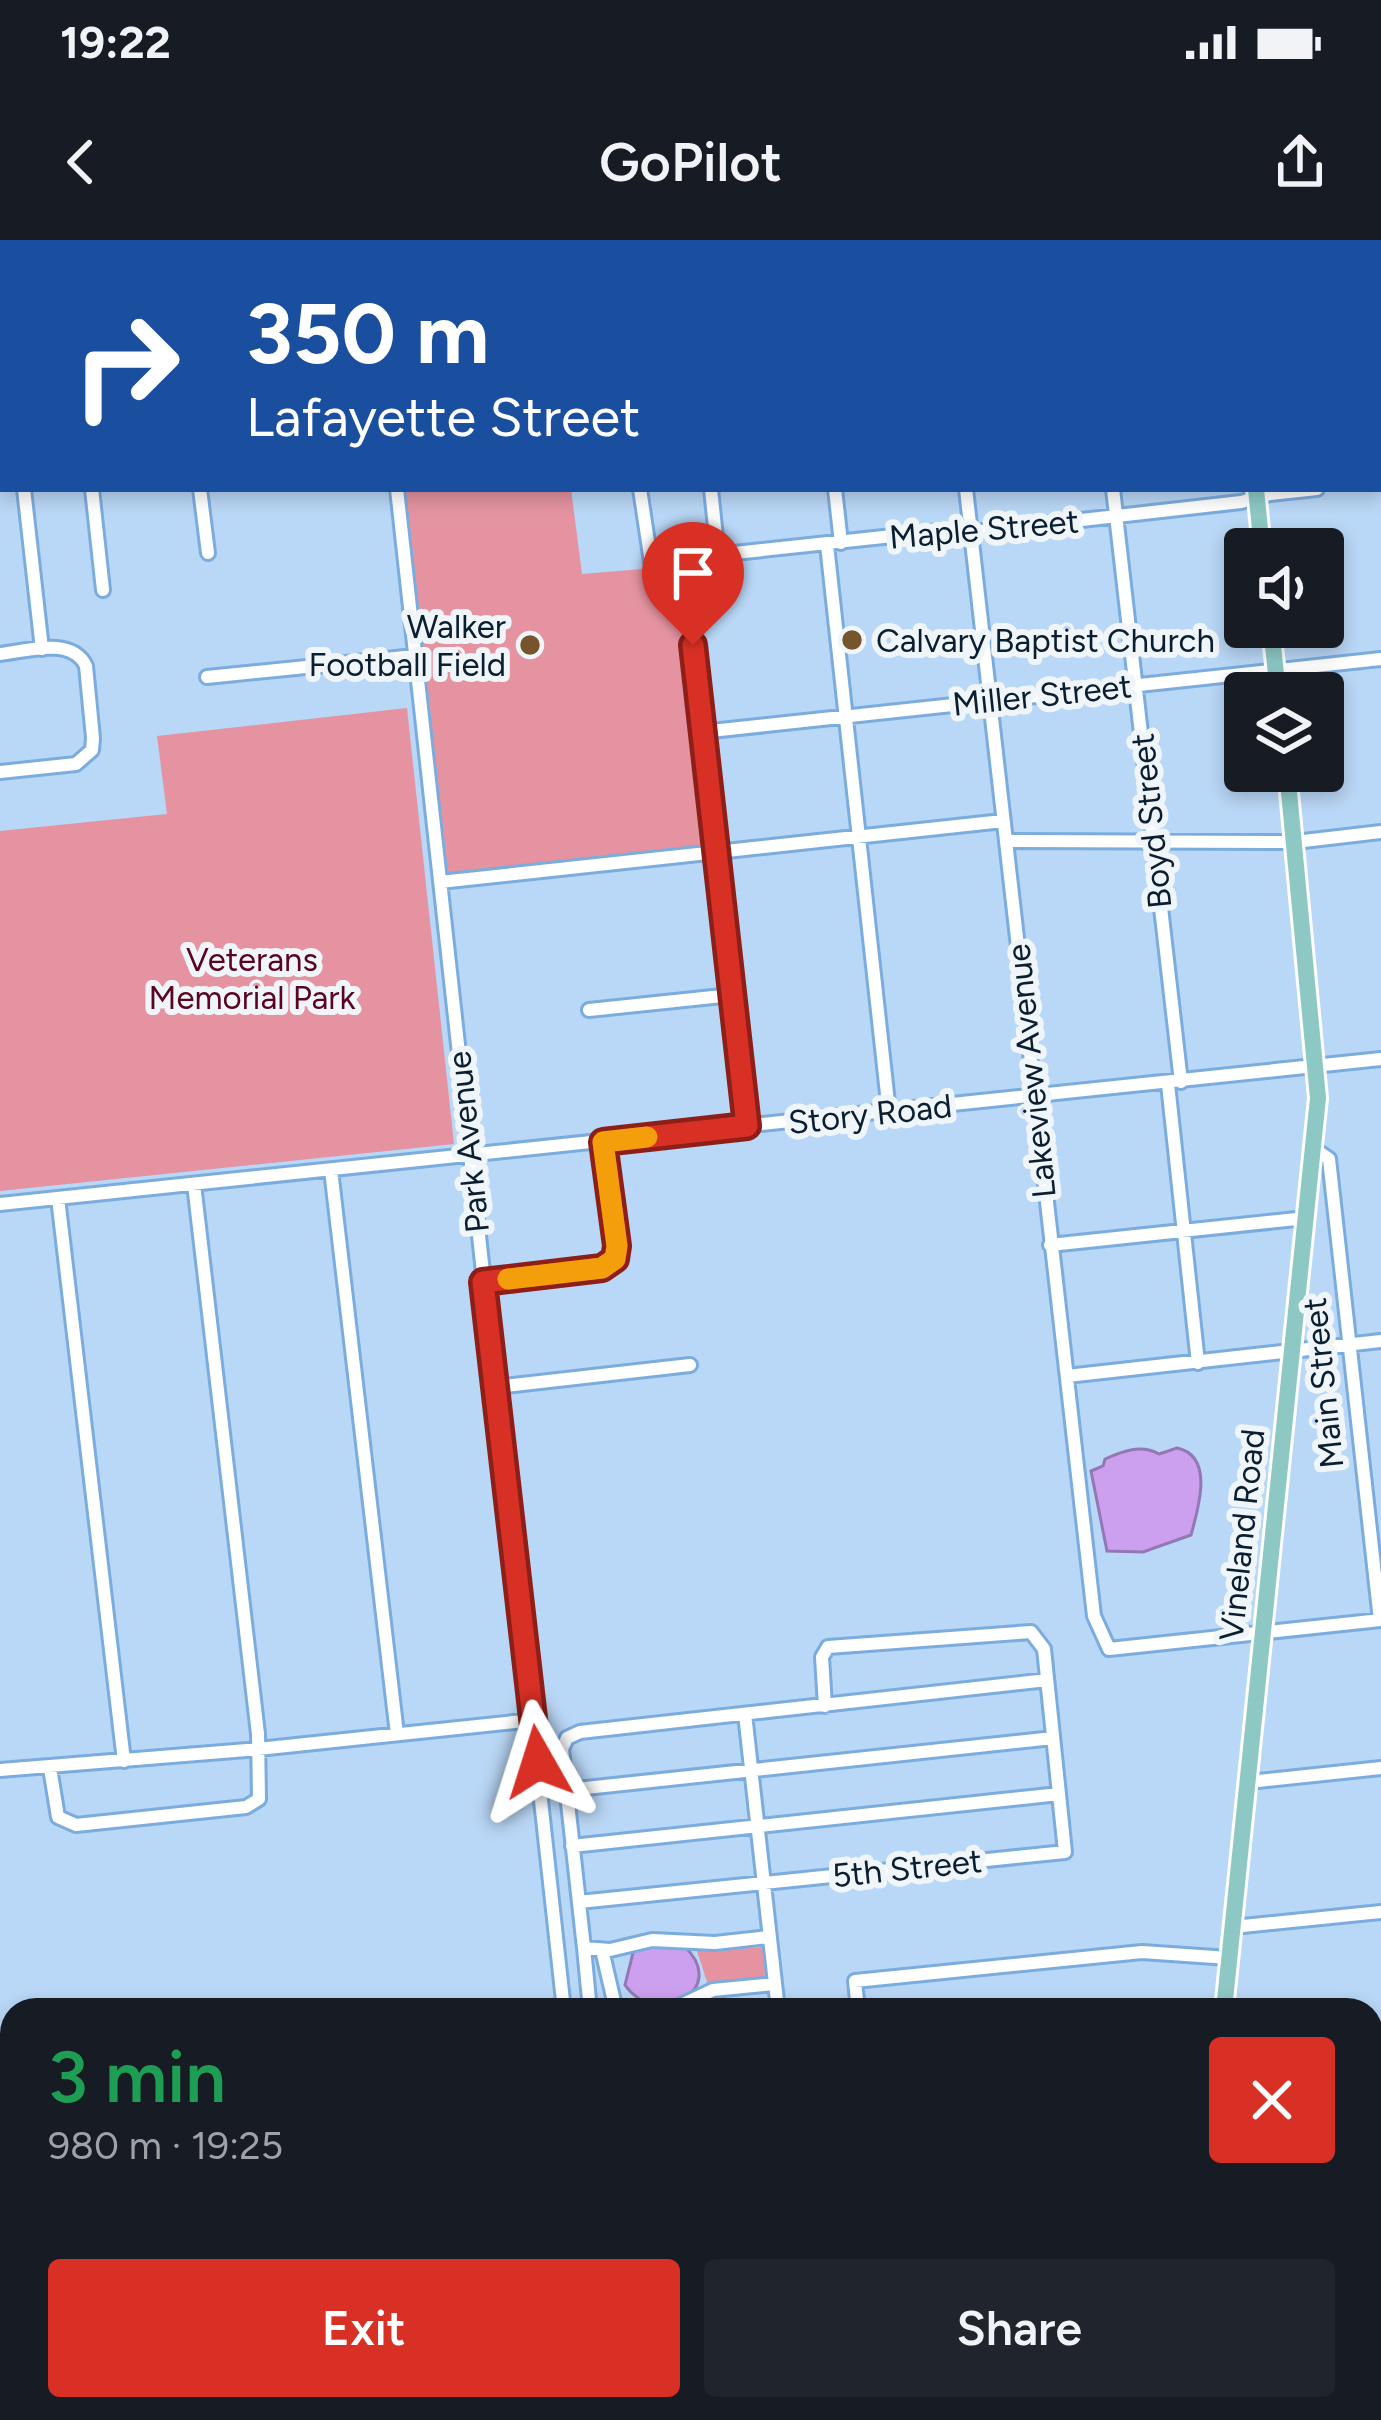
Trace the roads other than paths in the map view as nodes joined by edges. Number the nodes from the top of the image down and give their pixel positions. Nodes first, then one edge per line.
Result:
1 (24, 492) edge
2 (92, 492) edge
3 (200, 492) edge
4 (397, 492) edge
5 (640, 492) edge
6 (711, 492) edge
7 (835, 492) edge
8 (966, 492) edge
9 (1113, 492) edge
10 (1257, 493) edge
11 (1117, 516) junction
12 (1260, 528) edge
13 (971, 530) junction
14 (834, 544) junction
15 (208, 553) dead end
16 (718, 556) junction
17 (684, 559) junction
18 (103, 590) dead end
19 (1273, 648) edge
20 (42, 649) junction
21 (0, 654) edge
22 (416, 656) junction
23 (1381, 659) edge
24 (1275, 669) junction
25 (1275, 672) edge
26 (207, 676) dead end
27 (1137, 685) junction
28 (990, 701) junction
29 (846, 717) junction
30 (702, 732) junction
31 (0, 772) edge
32 (1289, 792) edge
33 (1003, 820) junction
34 (1381, 832) edge
35 (858, 834) junction
36 (1006, 841) junction
37 (1153, 842) junction
38 (1295, 842) junction
39 (716, 851) junction
40 (440, 882) junction
41 (732, 995) junction
42 (589, 1010) dead end
43 (1381, 1059) edge
44 (1318, 1065) junction
45 (1175, 1083) junction
46 (1035, 1097) junction
47 (889, 1112) junction
48 (747, 1126) junction
49 (603, 1142) junction
50 (1313, 1148) junction
51 (470, 1156) junction
52 (331, 1170) junction
53 (194, 1184) junction
54 (58, 1198) junction
55 (0, 1204) edge
56 (1306, 1218) junction
57 (1185, 1231) junction
58 (1050, 1245) junction
59 (483, 1282) junction
60 (1381, 1341) edge
61 (1348, 1344) junction
62 (1291, 1351) junction
63 (1198, 1363) junction
64 (690, 1365) dead end
65 (1067, 1376) junction
66 (496, 1387) junction
67 (1380, 1620) edge
68 (1263, 1633) junction
69 (1047, 1680) junction
70 (825, 1706) junction
71 (745, 1714) junction
72 (533, 1720) junction
73 (397, 1734) junction
74 (1053, 1738) junction
75 (258, 1749) junction
76 (124, 1761) junction
77 (50, 1768) junction
78 (1381, 1768) edge
79 (0, 1770) edge
80 (750, 1770) junction
81 (1249, 1783) junction
82 (567, 1790) junction
83 (1059, 1794) junction
84 (756, 1826) junction
85 (572, 1846) junction
86 (763, 1884) junction
87 (579, 1902) junction
88 (1381, 1912) edge
89 (1233, 1927) junction
90 (768, 1937) junction
91 (584, 1948) junction
92 (602, 1950) junction
93 (1229, 1958) junction
94 (774, 1984) junction
95 (563, 1998) edge
96 (589, 1998) edge
97 (613, 1998) edge
98 (696, 1998) edge
99 (776, 1998) edge
100 (856, 1998) edge
101 (1225, 1998) edge

1 - 20 street
2 - 18 street
3 - 15 street
4 - 22 street, Park Avenue
5 - 17 street, Maple Street
6 - 16 street
7 - 14 street
8 - 13 street, Lakeview Avenue
9 - 11 street, Boyd Street
10 - 11 street, Maple Street
10 - 12 main road
11 - 13 street, Maple Street
11 - 27 street, Boyd Street
13 - 14 street, Maple Street
13 - 28 street, Lakeview Avenue
14 - 16 street, Maple Street
14 - 29 street
16 - 17 street, Maple Street
17 - 30 street
19 - 24 main road
20 - 21 street
20 - 31 street
22 - 26 street
22 - 40 street, Park Avenue
23 - 24 street, Miller Street
24 - 25 main road
24 - 27 street, Miller Street
27 - 28 street, Miller Street
27 - 37 street, Boyd Street
28 - 29 street, Miller Street
28 - 33 street, Lakeview Avenue
29 - 30 street, Miller Street
29 - 35 street
30 - 39 street
32 - 38 main road
33 - 35 street
33 - 36 street, Lakeview Avenue
34 - 38 street
35 - 39 street
35 - 47 street
36 - 37 street
36 - 46 street, Lakeview Avenue
37 - 38 street
37 - 45 street, Boyd Street
38 - 44 main road
39 - 40 street
39 - 41 street
40 - 51 street, Park Avenue
41 - 42 street
41 - 48 street
43 - 44 street, Story Road
44 - 45 street, Story Road
44 - 50 main road, Vineland Road
45 - 46 street, Story Road
45 - 57 street, Boyd Street
46 - 47 street, Story Road
46 - 58 street, Lakeview Avenue
47 - 48 street, Story Road
48 - 49 street, Story Road
49 - 51 street, Story Road
49 - 59 street
50 - 56 main road, Vineland Road
50 - 61 street, Main Street
51 - 52 street, Story Road
51 - 59 street, Park Avenue
52 - 53 street, Story Road
52 - 73 street
53 - 54 street, Story Road
53 - 75 street
54 - 55 street, Story Road
54 - 76 street
56 - 57 street
56 - 62 main road, Vineland Road
57 - 58 street
57 - 63 street, Boyd Street
58 - 65 street, Lakeview Avenue
59 - 66 street, Park Avenue
60 - 61 street
61 - 62 street
61 - 67 street, Main Street
62 - 63 street
62 - 68 main road, Vineland Road
63 - 65 street
64 - 66 street
65 - 68 street, Lakeview Avenue
66 - 72 street, Park Avenue
67 - 68 street
68 - 81 main road, Vineland Road
69 - 70 street
69 - 70 street
69 - 74 street, 5th Street
70 - 71 street
71 - 80 street
71 - 82 street
72 - 73 street
72 - 95 street, Park Avenue
73 - 75 street
74 - 80 street
74 - 83 street, 5th Street
75 - 76 street
75 - 77 street
76 - 77 street
77 - 79 street
78 - 81 street
80 - 82 street
80 - 84 street
81 - 89 main road, Vineland Road
82 - 85 street
83 - 84 street
83 - 86 street, 5th Street
84 - 85 street
84 - 86 street
85 - 87 street
86 - 87 street, 5th Street
86 - 90 street
87 - 91 street
88 - 89 street
89 - 93 main road, Vineland Road
90 - 92 street
90 - 94 street
91 - 92 street
91 - 96 street
92 - 97 street
93 - 100 street
93 - 101 main road, Vineland Road
94 - 98 street
94 - 99 street

